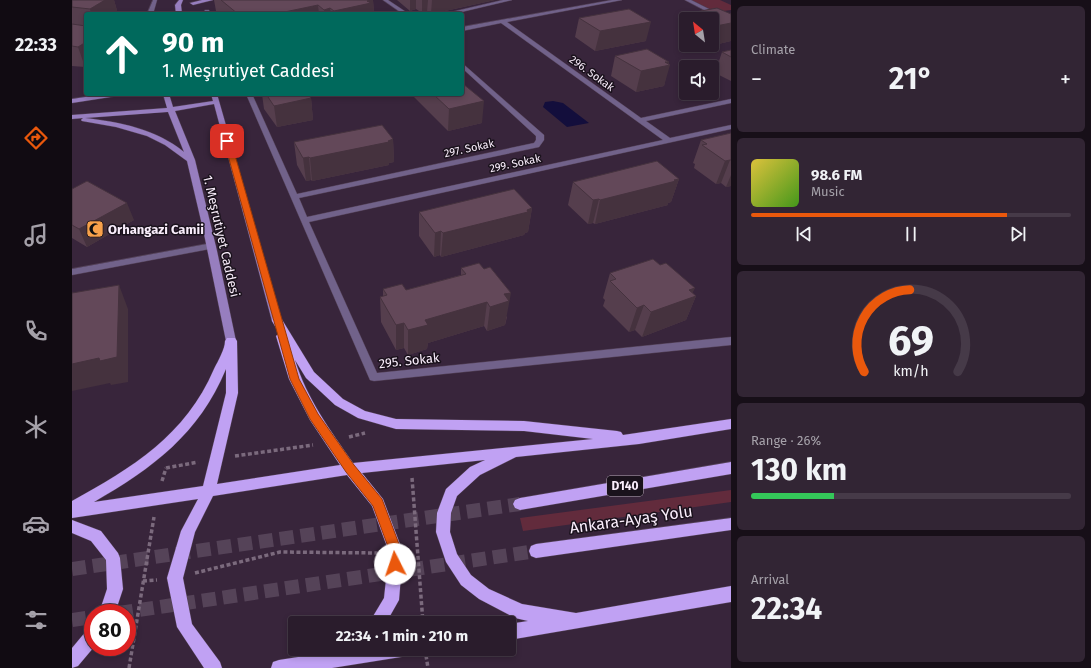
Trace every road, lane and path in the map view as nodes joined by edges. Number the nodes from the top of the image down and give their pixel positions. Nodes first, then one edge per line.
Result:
1 (155, 0) edge
2 (181, 0) edge
3 (211, 0) edge
4 (385, 0) edge
5 (510, 0) edge
6 (620, 0) edge
7 (687, 0) edge
8 (574, 2) dead end
9 (194, 4) edge
10 (584, 7) junction
11 (150, 12) edge
12 (179, 12) edge
13 (403, 12) edge
14 (455, 12) edge
15 (503, 22) junction
16 (731, 22) edge
17 (464, 29) edge
18 (464, 67) edge
19 (104, 96) edge
20 (166, 96) edge
21 (250, 96) edge
22 (215, 98) edge
23 (731, 100) edge
24 (72, 101) edge
25 (170, 110) junction
26 (72, 118) edge
27 (641, 120) junction
28 (731, 127) edge
29 (669, 141) junction
30 (191, 160) junction
31 (294, 197) junction
32 (305, 220) junction
33 (212, 246) junction
34 (72, 272) edge
35 (277, 321) junction
36 (231, 341) junction
37 (731, 341) edge
38 (731, 424) edge
39 (639, 439) junction
40 (332, 442) junction
41 (521, 451) junction
42 (216, 459) junction
43 (149, 460) junction
44 (411, 462) junction
45 (731, 468) edge
46 (350, 469) junction
47 (209, 490) junction
48 (157, 498) junction
49 (520, 504) tunnel mouth
50 (72, 508) edge
51 (72, 512) edge
52 (731, 524) edge
53 (72, 526) edge
54 (417, 546) junction
55 (536, 551) tunnel mouth
56 (396, 552) junction
57 (196, 573) dead end
58 (731, 594) edge
59 (110, 604) edge
60 (381, 616) edge
61 (422, 616) edge
62 (578, 621) junction
63 (516, 631) edge
64 (84, 646) edge
65 (366, 656) edge
66 (426, 656) edge
67 (356, 658) edge
68 (72, 660) edge
69 (129, 668) edge
70 (214, 668) edge
71 (279, 668) edge
72 (428, 668) edge

1 - 11 street
2 - 12 main road
3 - 9 main road
4 - 13 street
5 - 14 street
6 - 10 street
7 - 16 street
8 - 10 street
10 - 15 street
15 - 17 street
15 - 27 street, 296. Sokak
18 - 31 street, 297. Sokak
19 - 24 main road
20 - 25 main road, 1. Meşrutiyet Caddesi
21 - 31 street, 295. Sokak
22 - 25 main road
22 - 35 main road
23 - 27 street
25 - 26 main road
25 - 30 main road, 1. Meşrutiyet Caddesi
26 - 30 main road
27 - 29 street, 296. Sokak
28 - 29 street, 299. Sokak
29 - 32 street, 299. Sokak
30 - 33 main road, 1. Meşrutiyet Caddesi
31 - 32 street, 295. Sokak
32 - 37 street, 295. Sokak
33 - 34 street
33 - 36 main road, 1. Meşrutiyet Caddesi
35 - 39 highway
35 - 40 highway
36 - 42 highway
36 - 43 highway
38 - 39 highway
39 - 41 highway
40 - 42 path
40 - 46 highway
41 - 44 highway
41 - 62 highway
42 - 43 path
42 - 47 highway
43 - 50 highway
44 - 46 highway
44 - 54 path
45 - 49 highway, D140
46 - 47 highway
46 - 56 highway
47 - 48 highway
47 - 70 highway
48 - 51 highway
48 - 69 path
52 - 55 highway, Ankara-Ayaş Yolu
53 - 59 highway
54 - 56 path
54 - 61 path
56 - 57 path
56 - 60 highway
58 - 62 highway
62 - 63 highway
64 - 68 highway
65 - 67 highway
66 - 72 path
67 - 71 highway

